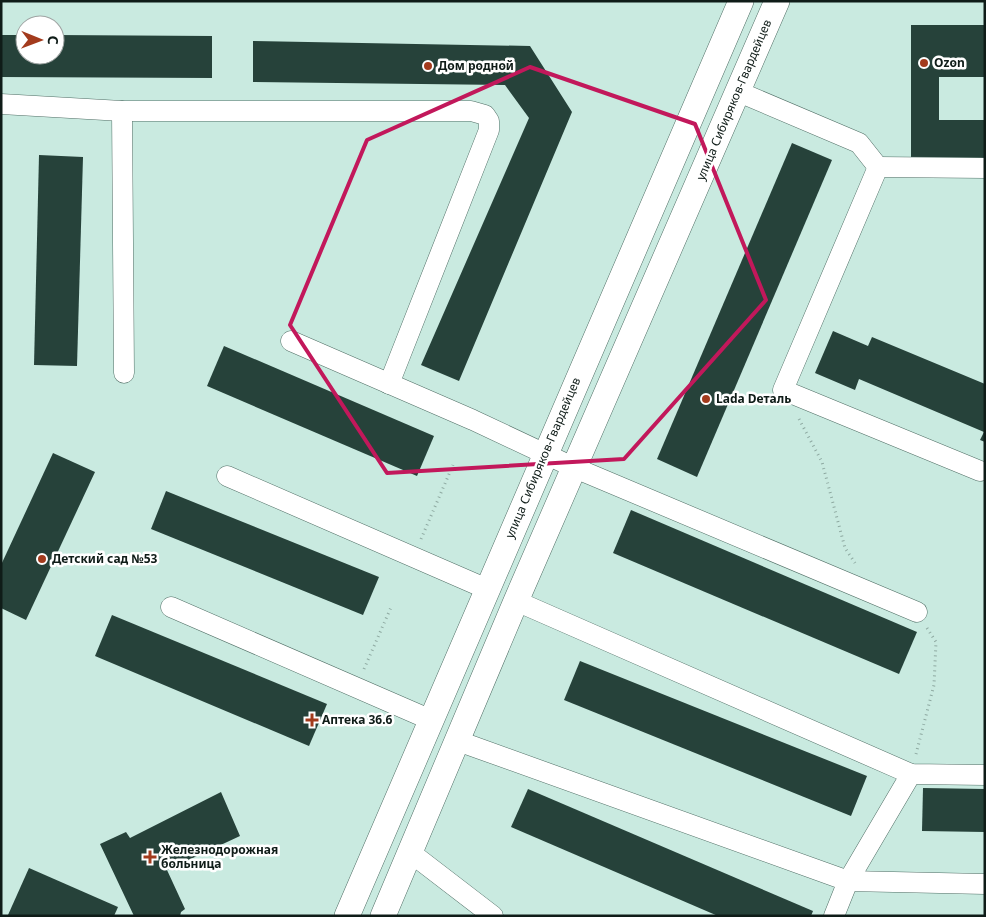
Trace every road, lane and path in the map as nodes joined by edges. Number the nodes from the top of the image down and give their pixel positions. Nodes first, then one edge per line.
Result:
1 (741, 1) edge
2 (777, 1) edge
3 (739, 92) junction
4 (1, 104) edge
5 (122, 110) junction
6 (878, 168) junction
7 (985, 168) edge
8 (292, 341) dead end
9 (124, 374) dead end
10 (389, 384) junction
11 (783, 390) junction
12 (545, 454) junction
13 (453, 465) dead end
14 (574, 468) junction
15 (980, 471) dead end
16 (228, 476) dead end
17 (414, 556) junction
18 (856, 564) dead end
19 (487, 588) junction
20 (516, 601) junction
21 (392, 605) dead end
22 (171, 607) dead end
23 (917, 612) joint
24 (356, 688) junction
25 (431, 720) junction
26 (458, 741) junction
27 (911, 774) junction
28 (985, 775) edge
29 (411, 853) junction
30 (848, 881) junction
31 (985, 884) edge
32 (347, 916) edge
33 (383, 916) edge
34 (493, 916) edge
35 (834, 916) edge

1 - 12 main road, улица Сибиряков-Гвардейцев
2 - 3 main road, улица Сибиряков-Гвардейцев
3 - 6 lane
3 - 14 main road, улица Сибиряков-Гвардейцев
4 - 5 lane
5 - 9 lane
5 - 10 lane
6 - 7 lane
6 - 11 lane
8 - 10 lane
10 - 12 lane
11 - 15 lane
11 - 18 path
12 - 14 lane
12 - 19 main road, улица Сибиряков-Гвардейцев
13 - 17 path
14 - 20 main road, улица Сибиряков-Гвардейцев
14 - 23 lane
16 - 17 lane
17 - 19 lane
19 - 25 main road, улица Сибиряков-Гвардейцев
20 - 26 main road, улица Сибиряков-Гвардейцев
20 - 27 lane
21 - 24 path
22 - 24 lane
23 - 27 path
24 - 25 lane
25 - 32 main road, улица Сибиряков-Гвардейцев
26 - 29 main road, улица Сибиряков-Гвардейцев
26 - 30 lane
27 - 28 lane
27 - 30 lane
29 - 33 main road, улица Сибиряков-Гвардейцев
29 - 34 lane
30 - 31 lane
30 - 35 lane

